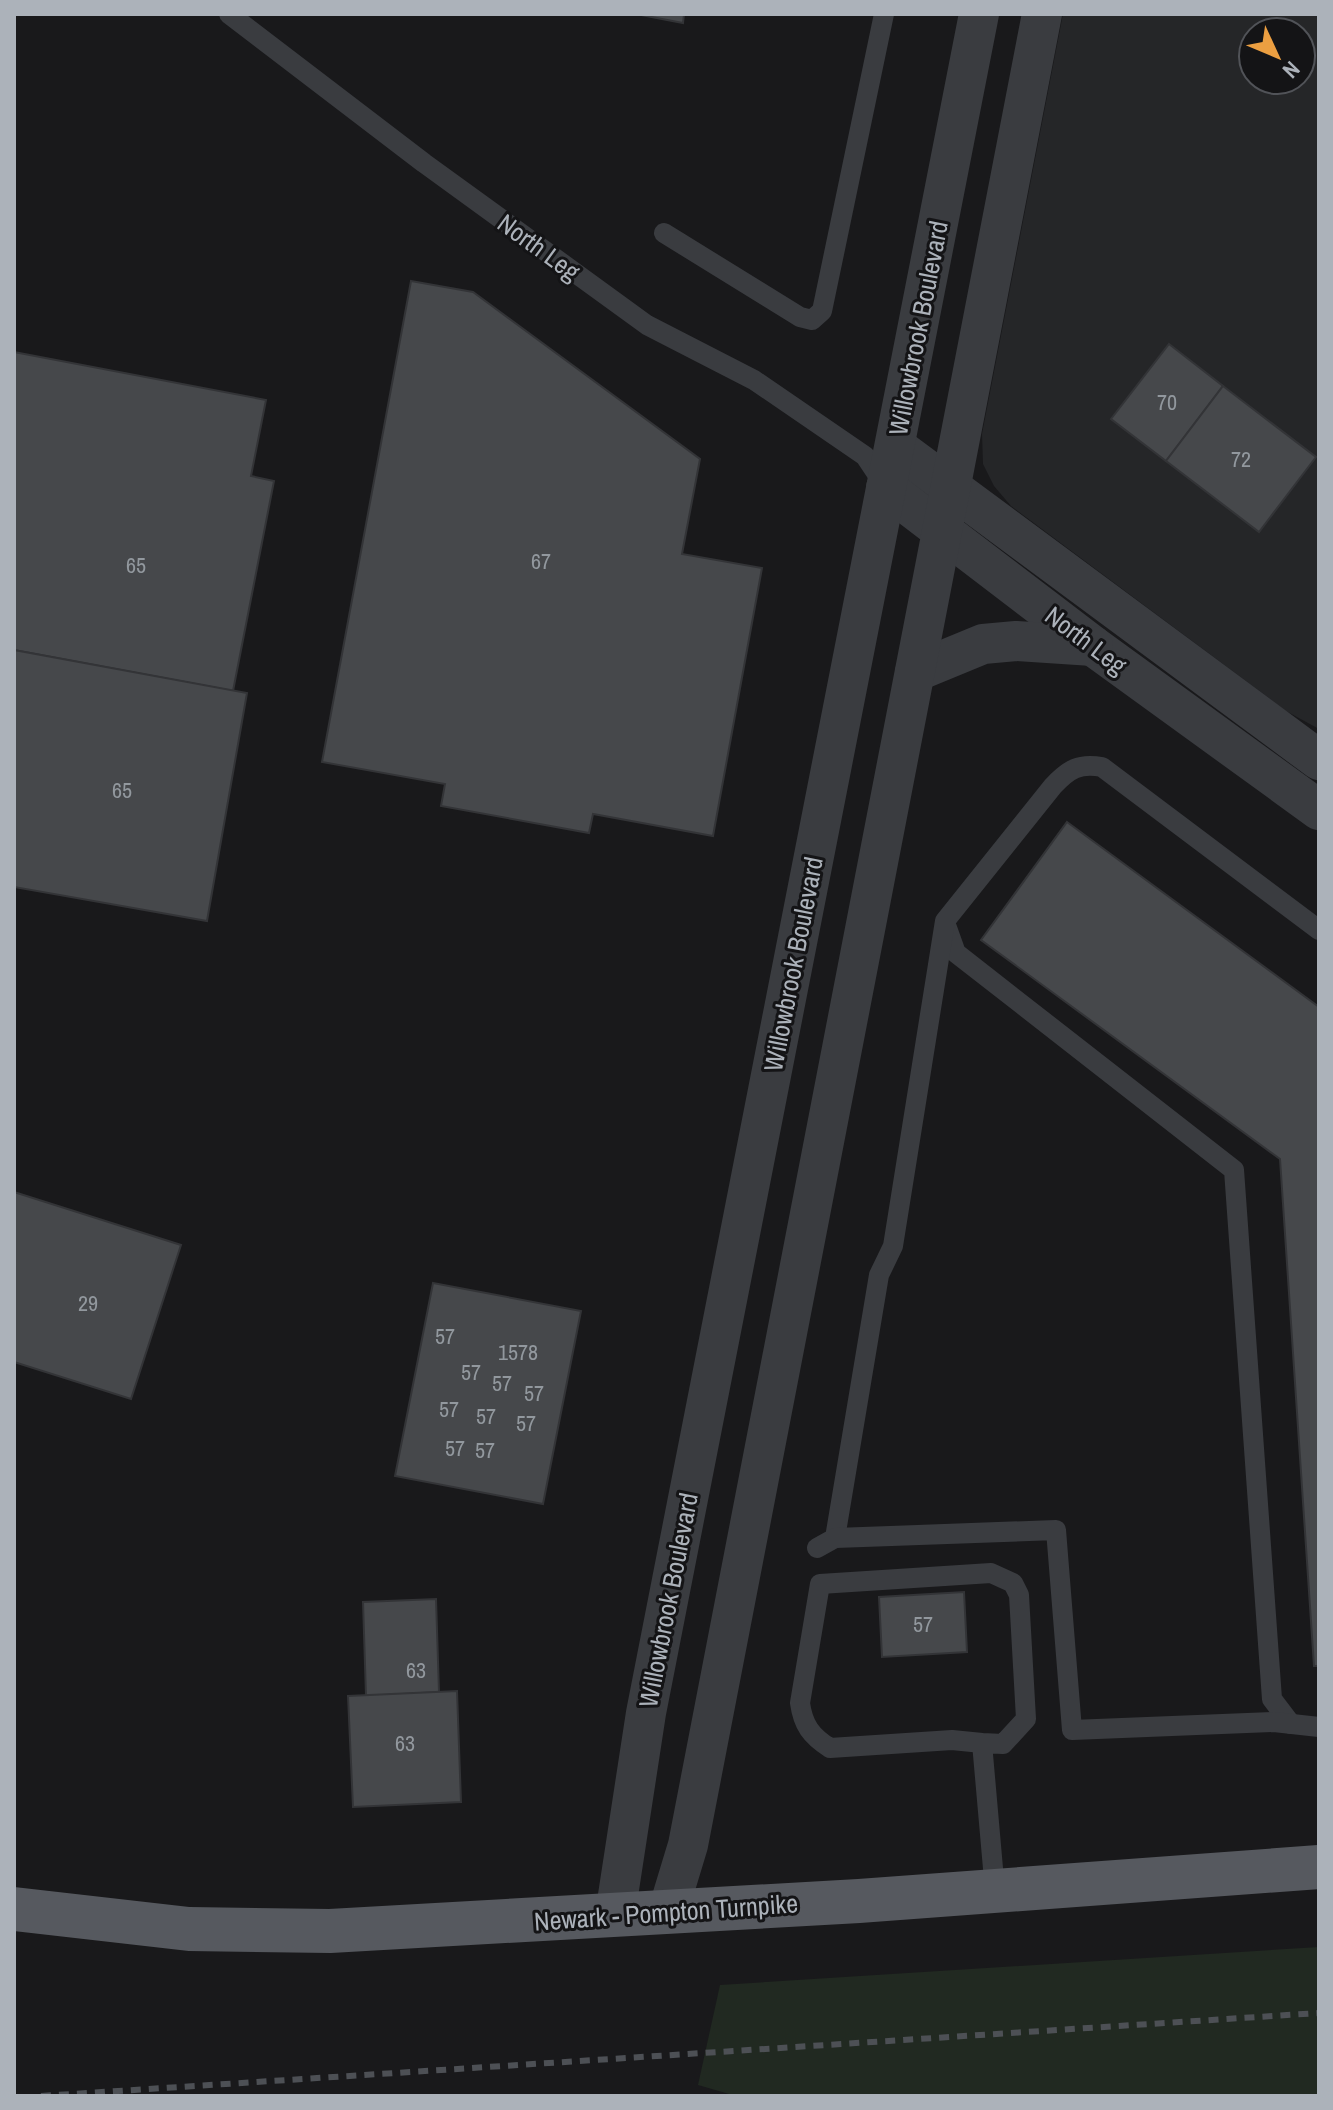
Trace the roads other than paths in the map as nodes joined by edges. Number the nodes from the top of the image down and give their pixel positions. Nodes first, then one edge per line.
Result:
1 (229, 14) edge
2 (884, 14) edge
3 (979, 14) edge
4 (1042, 14) edge
5 (664, 233) dead end
6 (882, 463) junction
7 (950, 485) junction
8 (942, 531) junction
9 (1093, 646) junction
10 (915, 672) junction
11 (1319, 760) edge
12 (1315, 799) edge
13 (945, 921) junction
14 (1319, 930) edge
15 (1291, 1724) junction
16 (1319, 1727) edge
17 (982, 1743) junction
18 (1319, 1867) edge
19 (995, 1891) junction
20 (14, 1909) edge
21 (668, 1911) junction
22 (615, 1915) junction

1 - 6 lane, North Leg
2 - 5 lane
3 - 6 street, Willowbrook Boulevard
4 - 7 street
6 - 7 street, North Leg
6 - 8 street, North Leg
6 - 22 street, Willowbrook Boulevard
7 - 8 street
7 - 11 street, North Leg
8 - 9 street, North Leg
8 - 10 street
9 - 10 street
9 - 12 street, North Leg
10 - 21 street
13 - 14 lane
13 - 15 lane
13 - 15 lane
15 - 16 lane
17 - 17 lane
17 - 19 lane
18 - 19 main road, Newark - Pompton Turnpike
19 - 21 main road, Newark - Pompton Turnpike
20 - 22 main road, Newark - Pompton Turnpike
21 - 22 main road, Newark - Pompton Turnpike

